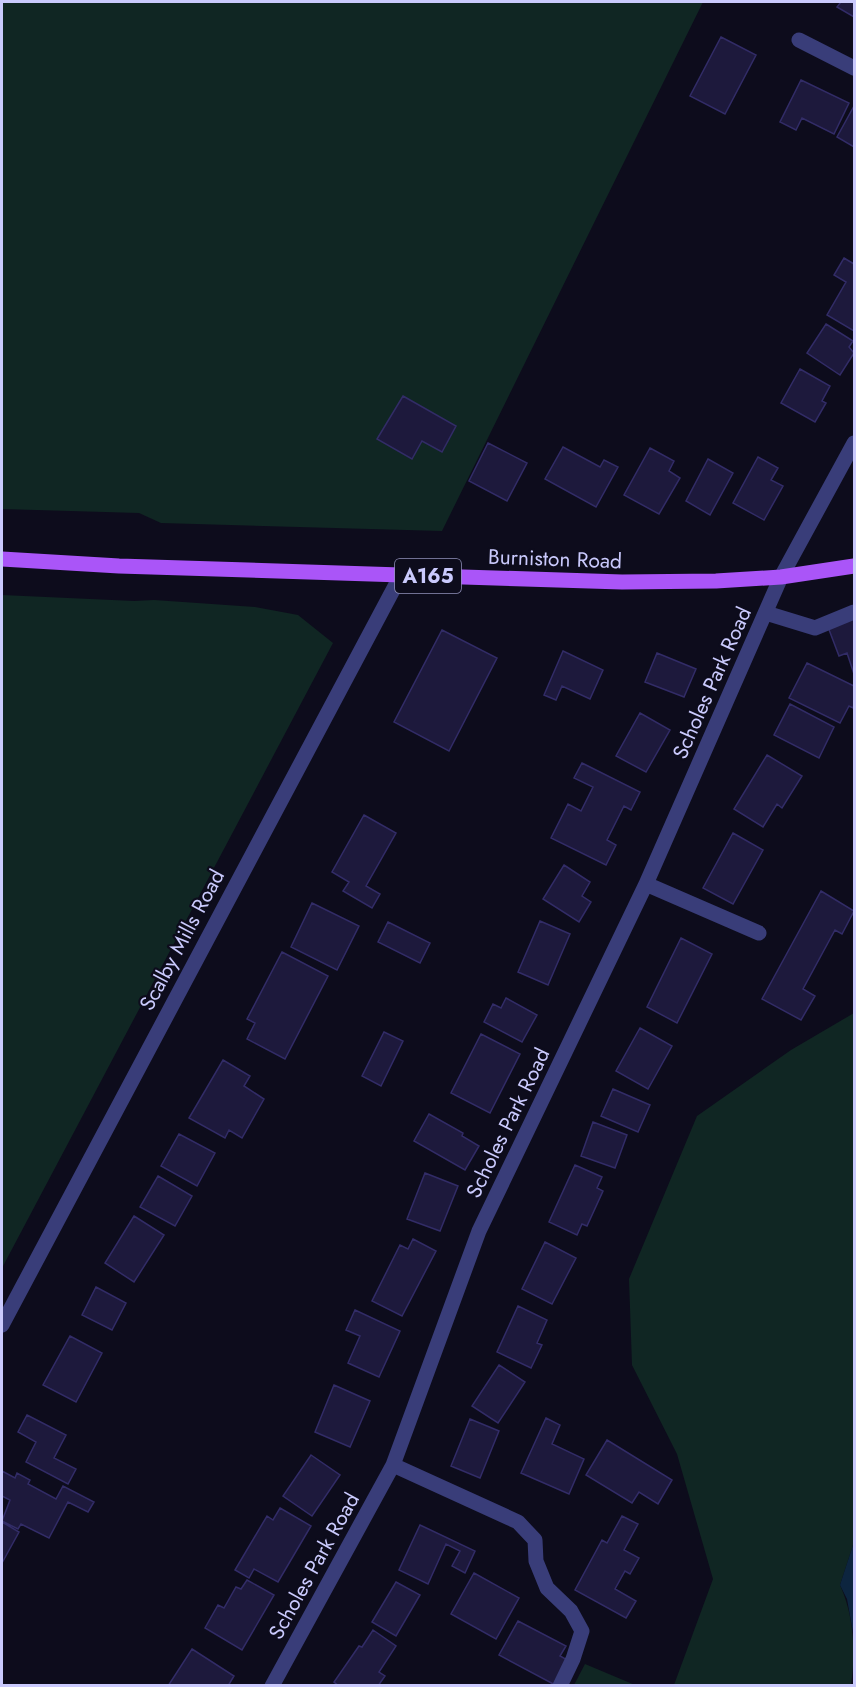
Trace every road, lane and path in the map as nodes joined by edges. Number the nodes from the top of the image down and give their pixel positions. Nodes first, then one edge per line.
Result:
1 (799, 40) dead end
2 (855, 68) edge
3 (855, 443) edge
4 (2, 559) edge
5 (855, 566) edge
6 (401, 575) junction
7 (781, 578) junction
8 (855, 612) edge
9 (766, 613) junction
10 (646, 884) junction
11 (759, 933) dead end
12 (2, 1324) edge
13 (393, 1465) junction
14 (272, 1686) edge
15 (560, 1686) edge

1 - 2 street
3 - 7 street, Scholes Park Road
4 - 6 main road, Burniston Road / A165
5 - 7 main road, Burniston Road / A165
6 - 7 main road, Burniston Road / A165
6 - 12 street, Scalby Mills Road
7 - 9 street, Scholes Park Road
8 - 9 street
9 - 10 street, Scholes Park Road
10 - 11 street
10 - 13 street, Scholes Park Road
13 - 14 street, Scholes Park Road
13 - 15 street

